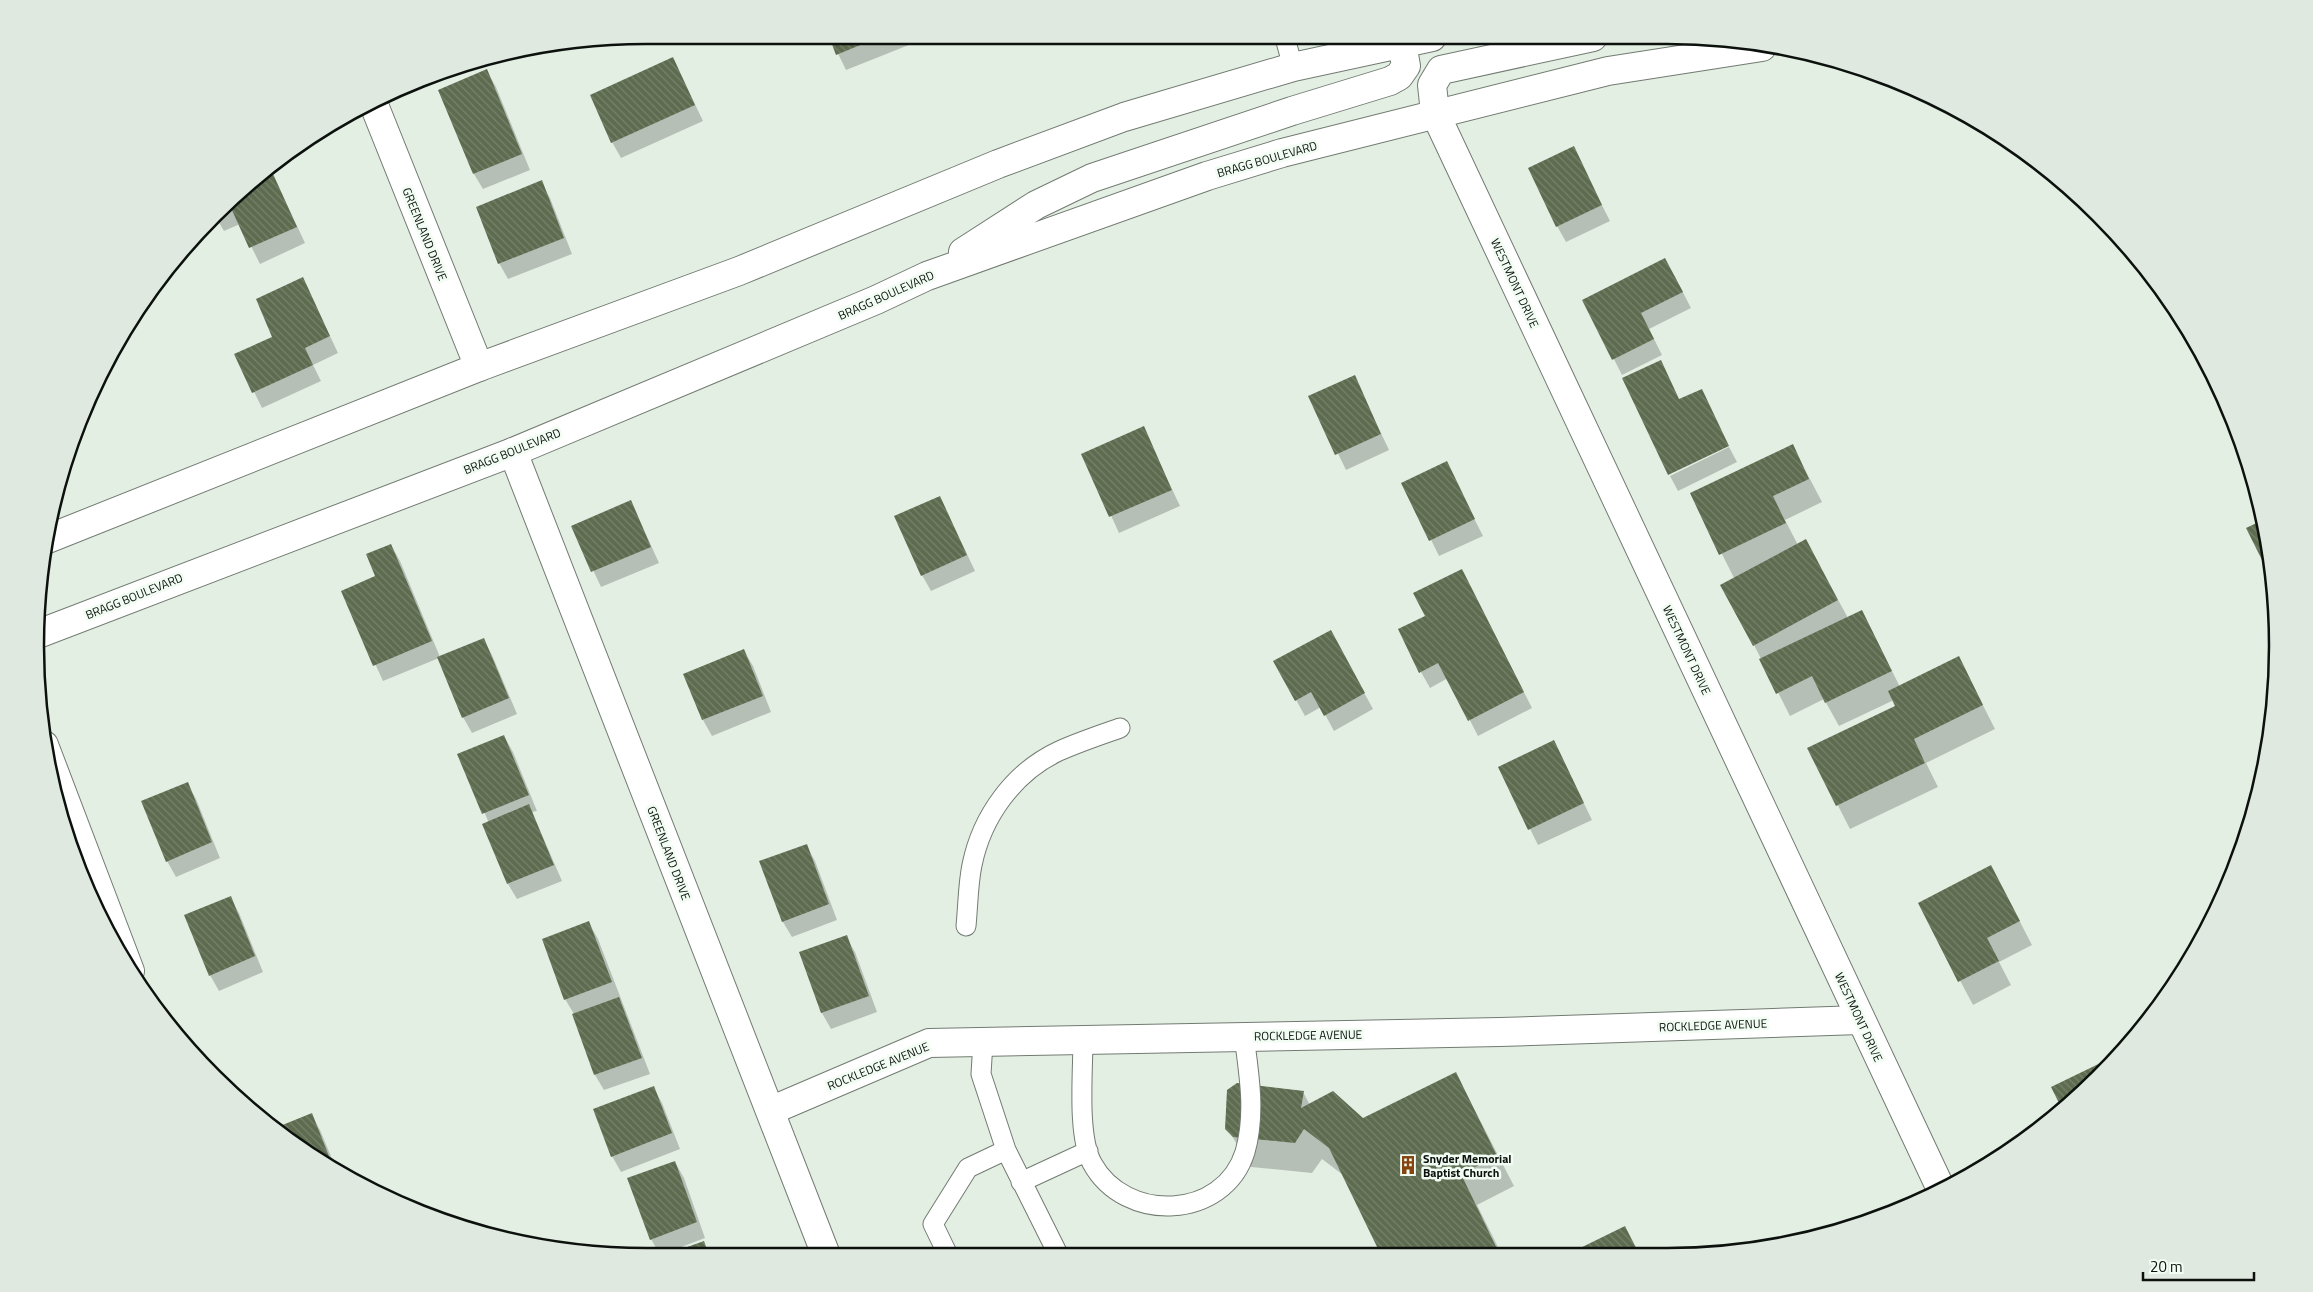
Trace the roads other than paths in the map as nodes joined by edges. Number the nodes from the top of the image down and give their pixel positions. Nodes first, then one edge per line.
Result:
1 (1286, 44) edge
2 (1388, 44) edge
3 (1401, 44) edge
4 (1561, 44) edge
5 (1748, 49) edge
6 (1293, 67) junction
7 (375, 108) edge
8 (1435, 113) junction
9 (926, 276) junction
10 (479, 366) junction
11 (513, 452) junction
12 (54, 537) edge
13 (44, 632) edge
14 (1120, 728) dead end
15 (61, 790) edge
16 (113, 926) edge
17 (966, 926) dead end
18 (1860, 1020) junction
19 (1244, 1036) junction
20 (1083, 1039) junction
21 (983, 1042) junction
22 (770, 1111) junction
23 (1006, 1150) junction
24 (1088, 1151) junction
25 (1021, 1182) junction
26 (1938, 1183) edge
27 (823, 1248) edge
28 (945, 1248) edge
29 (1055, 1248) edge

1 - 6 lane
2 - 6 main road
3 - 9 main road
4 - 8 main road, WESTMONT DRIVE
5 - 8 main road, BRAGG BOULEVARD
6 - 10 main road
7 - 10 main road, GREENLAND DRIVE
8 - 9 main road, BRAGG BOULEVARD
8 - 18 main road, WESTMONT DRIVE
9 - 11 main road, BRAGG BOULEVARD
10 - 12 main road
11 - 13 main road, BRAGG BOULEVARD
11 - 22 main road, GREENLAND DRIVE
14 - 17 lane
15 - 16 main road
18 - 19 main road, ROCKLEDGE AVENUE
18 - 26 main road, WESTMONT DRIVE
19 - 20 main road, ROCKLEDGE AVENUE
19 - 24 lane
20 - 21 main road, ROCKLEDGE AVENUE
20 - 24 lane
21 - 22 main road, ROCKLEDGE AVENUE
21 - 23 lane
22 - 27 main road, GREENLAND DRIVE
23 - 25 lane
23 - 28 lane
24 - 25 lane
25 - 29 lane

